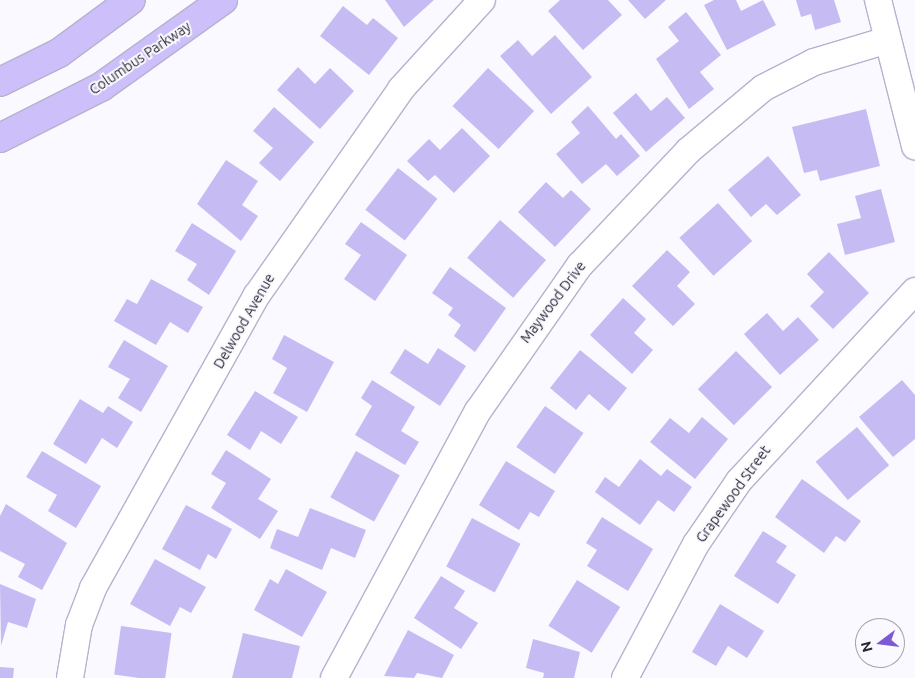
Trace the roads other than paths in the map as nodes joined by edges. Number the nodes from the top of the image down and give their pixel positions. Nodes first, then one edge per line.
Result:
1 (132, 0) edge
2 (223, 0) edge
3 (482, 0) edge
4 (878, 0) edge
5 (888, 40) junction
6 (0, 82) edge
7 (0, 138) edge
8 (915, 146) edge
9 (915, 291) edge
10 (70, 678) edge
11 (334, 678) edge
12 (625, 678) edge

1 - 6 main road
2 - 7 main road, Columbus Parkway
3 - 10 street, Delwood Avenue
4 - 5 street
5 - 8 street
5 - 11 street, Maywood Drive
9 - 12 street, Grapewood Street

